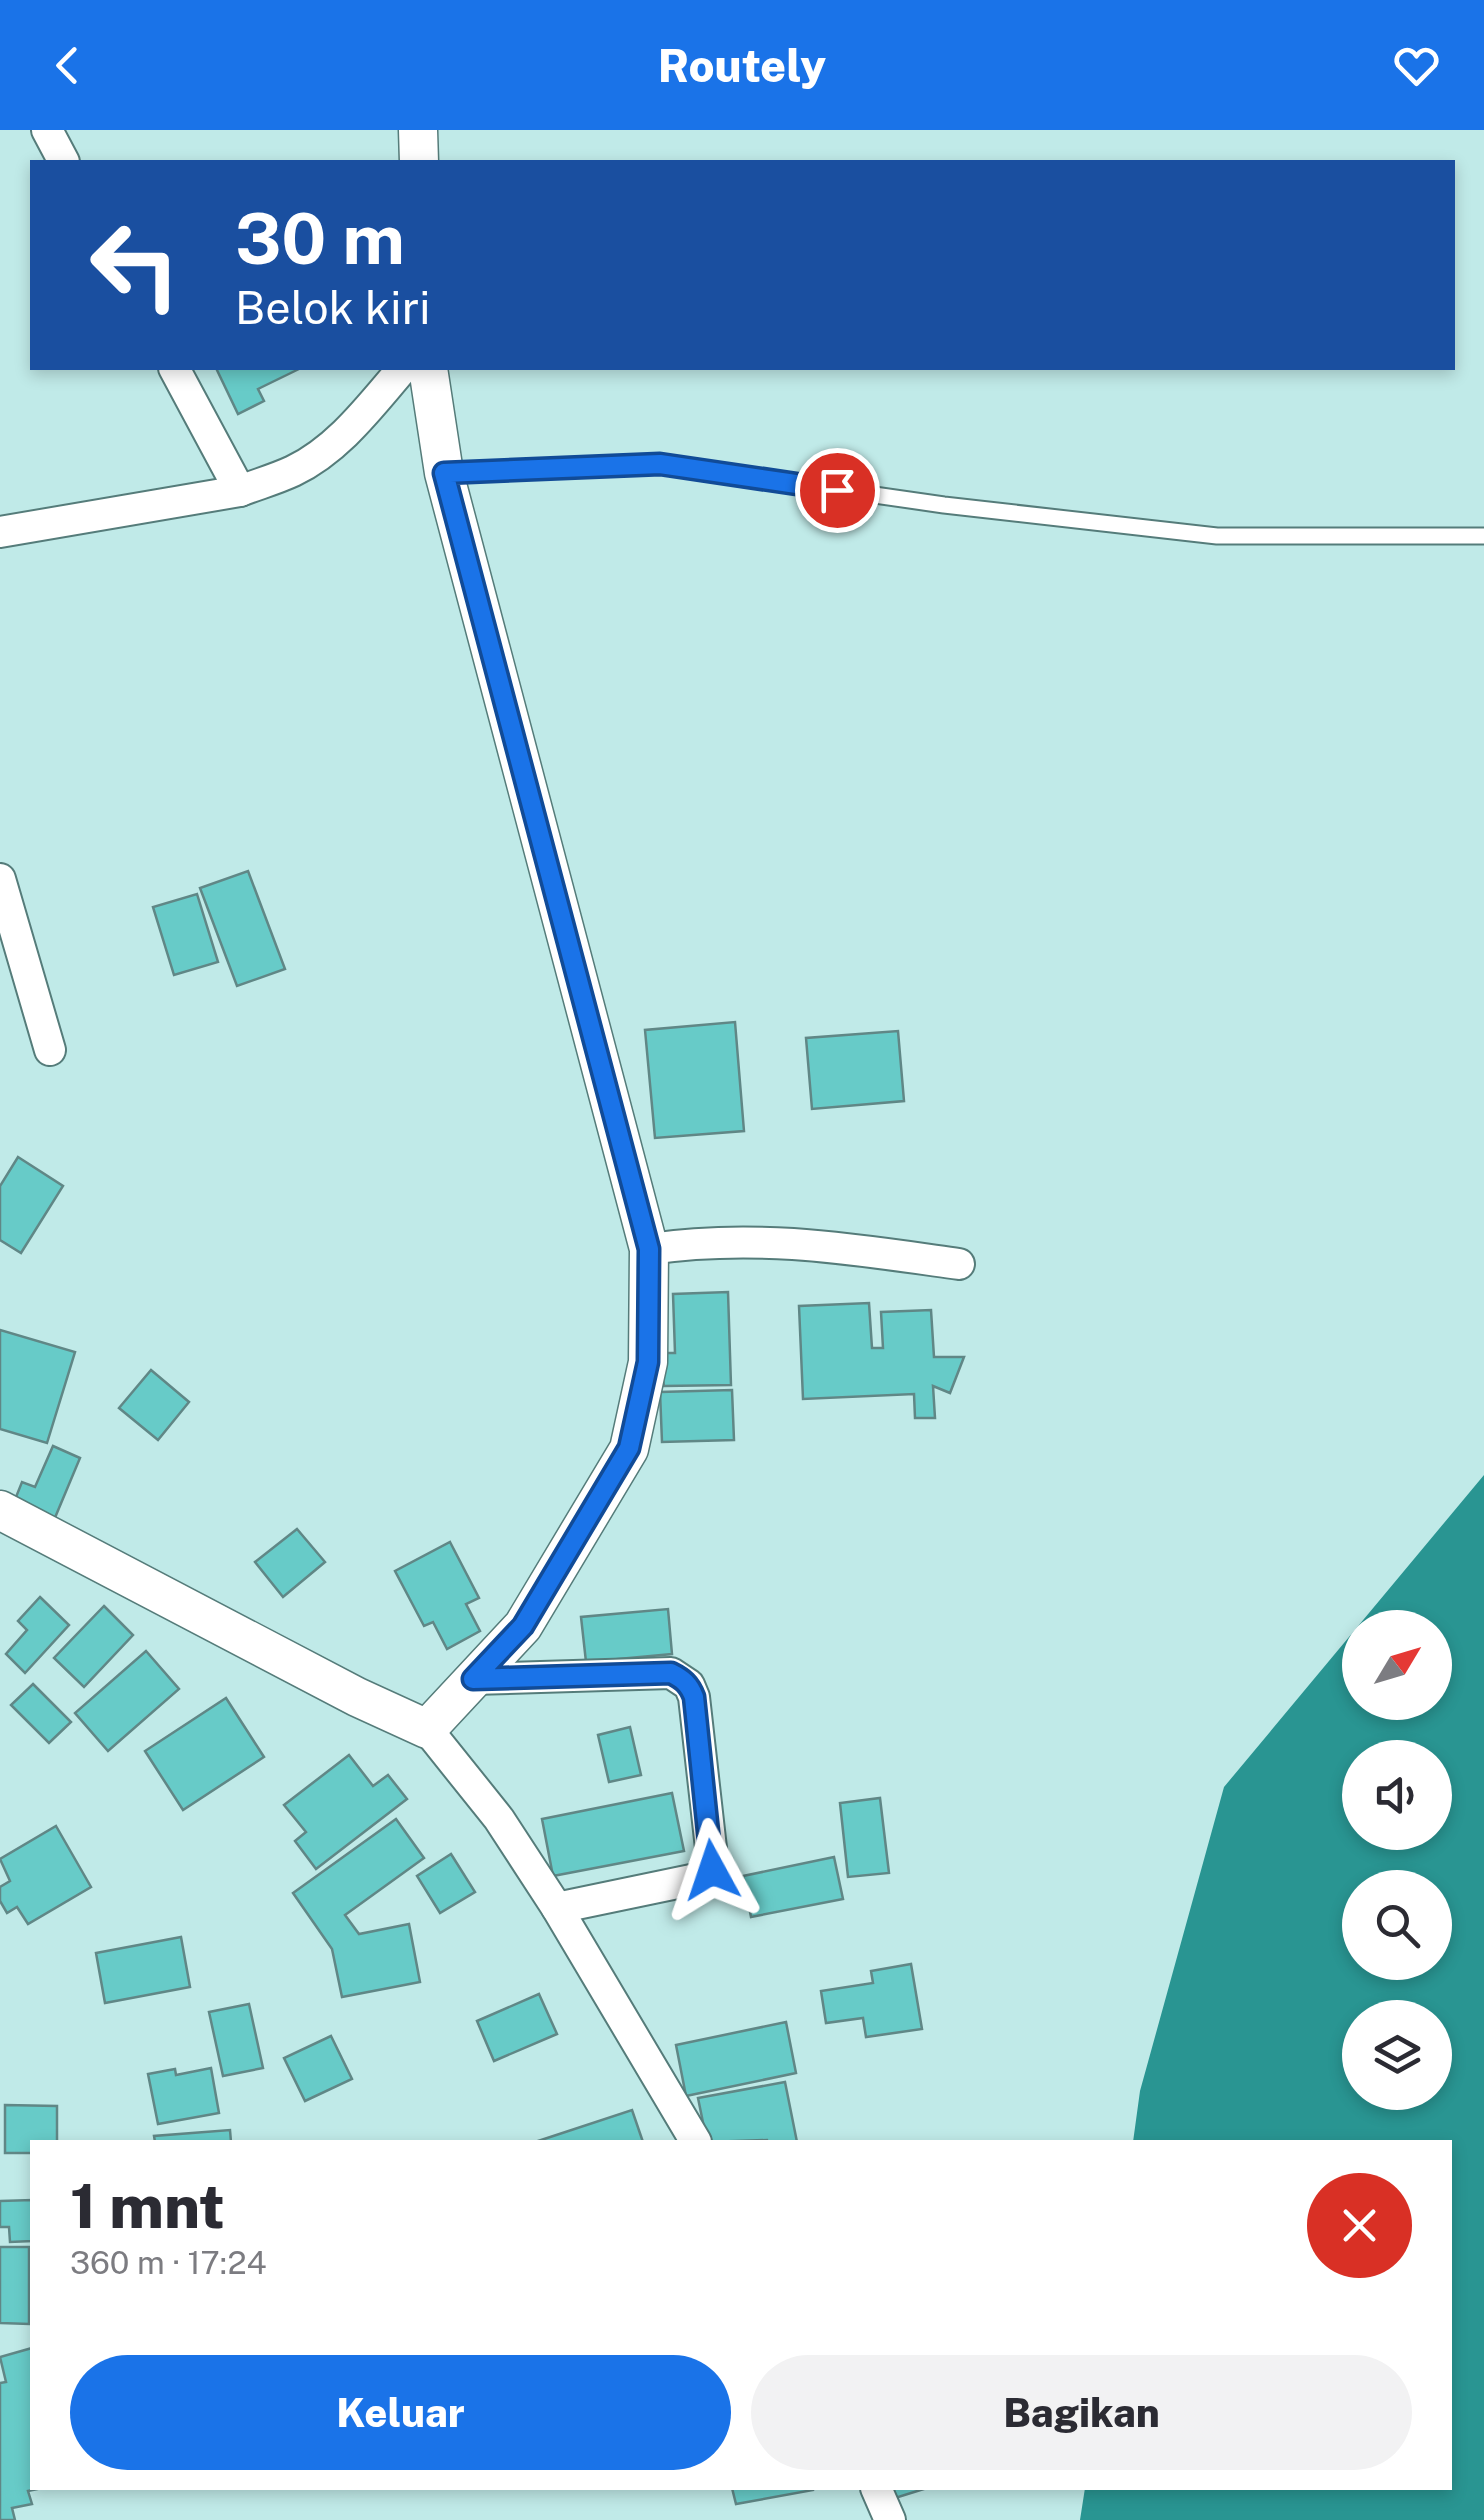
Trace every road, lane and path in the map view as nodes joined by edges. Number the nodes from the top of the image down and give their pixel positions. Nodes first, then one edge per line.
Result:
1 (47, 130) edge
2 (418, 130) edge
3 (63, 160) edge
4 (418, 160) edge
5 (175, 370) edge
6 (401, 370) edge
7 (428, 370) edge
8 (444, 473) junction
9 (240, 491) junction
10 (0, 532) edge
11 (1484, 536) edge
12 (0, 879) edge
13 (50, 1050) dead end
14 (649, 1249) junction
15 (959, 1264) dead end
16 (0, 1510) edge
17 (473, 1679) junction
18 (427, 1729) junction
19 (558, 1908) junction
20 (695, 2140) edge
21 (877, 2490) edge
22 (890, 2520) edge

1 - 3 street
2 - 4 street
5 - 9 street
6 - 9 street
7 - 8 street
8 - 11 lane
8 - 14 street
9 - 10 street
12 - 13 street
14 - 15 street
14 - 17 street
16 - 18 street
17 - 18 street
17 - 19 street
18 - 19 street
19 - 20 street
21 - 22 street

